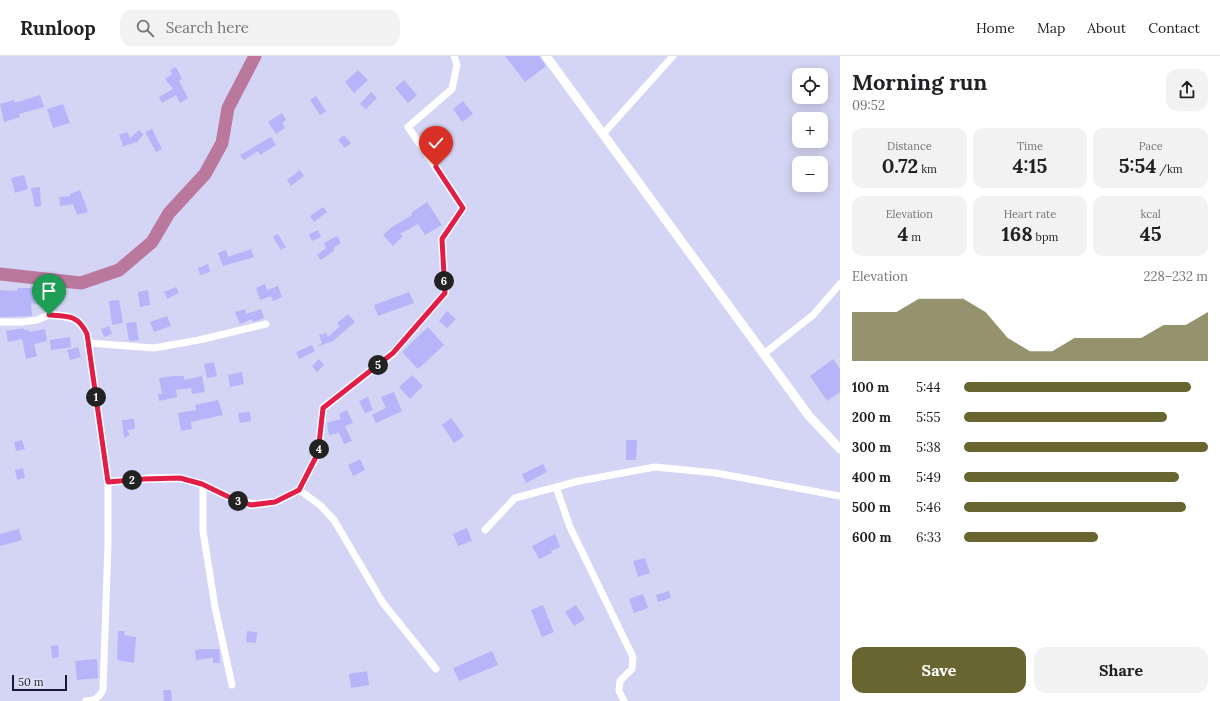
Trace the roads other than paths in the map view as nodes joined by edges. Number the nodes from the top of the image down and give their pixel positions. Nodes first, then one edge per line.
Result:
1 (454, 56) edge
2 (546, 56) edge
3 (673, 56) edge
4 (603, 134) junction
5 (840, 284) edge
6 (0, 322) edge
7 (266, 324) dead end
8 (89, 344) junction
9 (765, 354) junction
10 (840, 449) edge
11 (108, 482) junction
12 (202, 484) junction
13 (556, 487) junction
14 (299, 490) junction
15 (840, 496) edge
16 (485, 530) dead end
17 (436, 669) dead end
18 (232, 686) dead end
19 (86, 701) edge
20 (624, 701) edge

1 - 14 street
2 - 4 street
3 - 4 street
4 - 9 street
5 - 9 street
6 - 8 street
7 - 8 street
8 - 11 street
9 - 10 street
11 - 12 street
11 - 19 street
12 - 14 street
12 - 18 street
13 - 15 street
13 - 16 street
13 - 20 street
14 - 17 street

